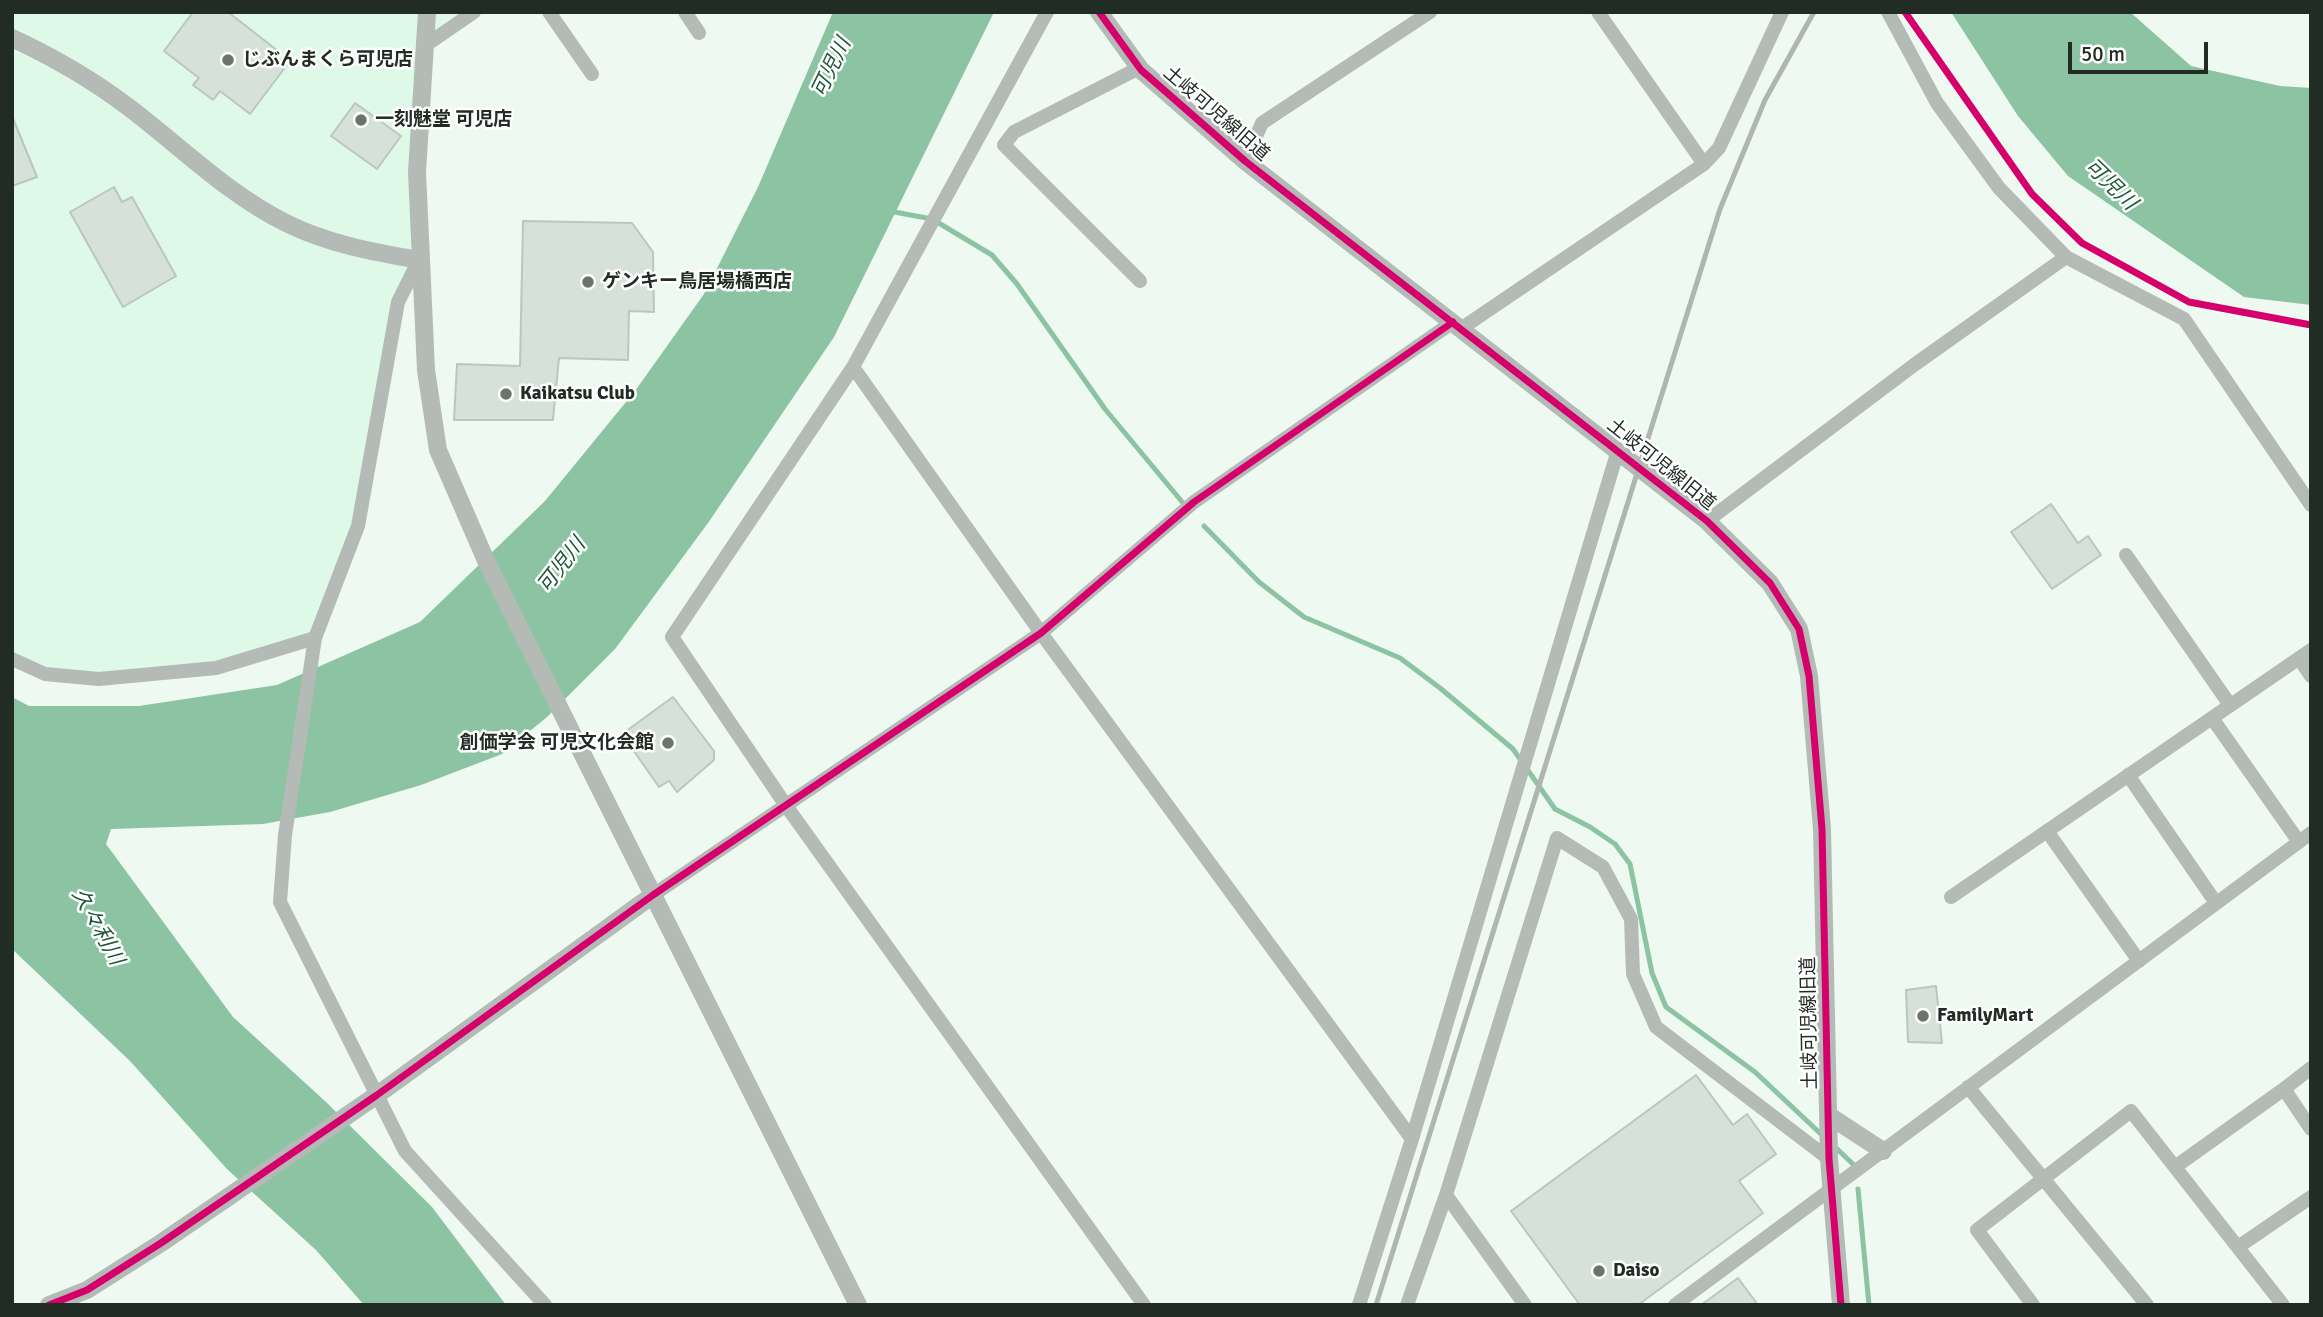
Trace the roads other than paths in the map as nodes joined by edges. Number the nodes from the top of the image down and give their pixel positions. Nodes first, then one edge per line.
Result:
1 (427, 12) edge
2 (474, 12) edge
3 (549, 12) edge
4 (685, 12) edge
5 (1047, 12) edge
6 (1099, 12) edge
7 (1430, 12) edge
8 (1598, 12) edge
9 (1782, 12) edge
10 (1888, 12) edge
11 (699, 33) dead end
12 (12, 38) edge
13 (426, 45) junction
14 (1139, 68) junction
15 (592, 74) dead end
16 (1245, 161) junction
17 (1704, 163) junction
18 (2066, 257) junction
19 (419, 260) junction
20 (1140, 281) dead end
21 (1457, 325) junction
22 (853, 367) junction
23 (1618, 450) junction
24 (2311, 505) edge
25 (1707, 521) junction
26 (2126, 555) dead end
27 (1041, 633) junction
28 (315, 638) junction
29 (2305, 654) edge
30 (12, 659) edge
31 (2311, 676) edge
32 (2230, 705) junction
33 (2212, 718) junction
34 (2128, 775) junction
35 (787, 807) junction
36 (2047, 831) junction
37 (2305, 838) edge
38 (653, 895) junction
39 (1951, 897) dead end
40 (2216, 903) junction
41 (2139, 961) junction
42 (2311, 1068) edge
43 (1968, 1087) junction
44 (2284, 1089) junction
45 (377, 1095) junction
46 (1828, 1121) junction
47 (2311, 1129) edge
48 (1412, 1139) junction
49 (1883, 1151) junction
50 (1829, 1159) junction
51 (2175, 1167) junction
52 (2044, 1179) junction
53 (1832, 1188) junction
54 (1446, 1195) junction
55 (2311, 1197) edge
56 (2238, 1247) junction
57 (49, 1305) edge
58 (545, 1305) edge
59 (858, 1305) edge
60 (1144, 1305) edge
61 (1359, 1305) edge
62 (1407, 1305) edge
63 (1525, 1305) edge
64 (1675, 1305) edge
65 (1841, 1305) edge
66 (2033, 1305) edge
67 (2147, 1305) edge
68 (2283, 1305) edge

1 - 13 street
2 - 13 street
3 - 15 street
4 - 11 street
5 - 22 street
6 - 14 street, 土岐可児線旧道
7 - 16 street
8 - 17 street
9 - 17 street
10 - 18 street
12 - 19 street
13 - 19 street
14 - 16 street, 土岐可児線旧道
14 - 20 street
16 - 21 street, 土岐可児線旧道
17 - 21 street
18 - 24 street
18 - 25 street
19 - 28 street
19 - 38 street
21 - 23 street, 土岐可児線旧道
21 - 27 street
22 - 27 street
22 - 35 street
23 - 25 street, 土岐可児線旧道
23 - 48 street
25 - 46 street, 土岐可児線旧道
26 - 32 street
27 - 35 street
27 - 48 street
28 - 30 street
28 - 45 street
29 - 31 street
29 - 32 street
32 - 33 street
33 - 34 street
33 - 37 street
34 - 36 street
34 - 40 street
35 - 38 street
35 - 60 street
36 - 39 street
36 - 41 street
37 - 40 street
38 - 45 street
38 - 59 street
40 - 41 street
41 - 43 street
42 - 44 street
43 - 49 street
43 - 52 street
44 - 47 street
44 - 51 street
45 - 57 street
45 - 58 street
46 - 49 street
46 - 50 street, 土岐可児線旧道
48 - 61 street
49 - 53 street
50 - 53 street, 土岐可児線旧道
50 - 54 street
51 - 52 street
51 - 56 street
52 - 66 street
52 - 67 street
53 - 64 street
53 - 65 street, 土岐可児線旧道
54 - 62 street
54 - 63 street
55 - 56 street
56 - 68 street

